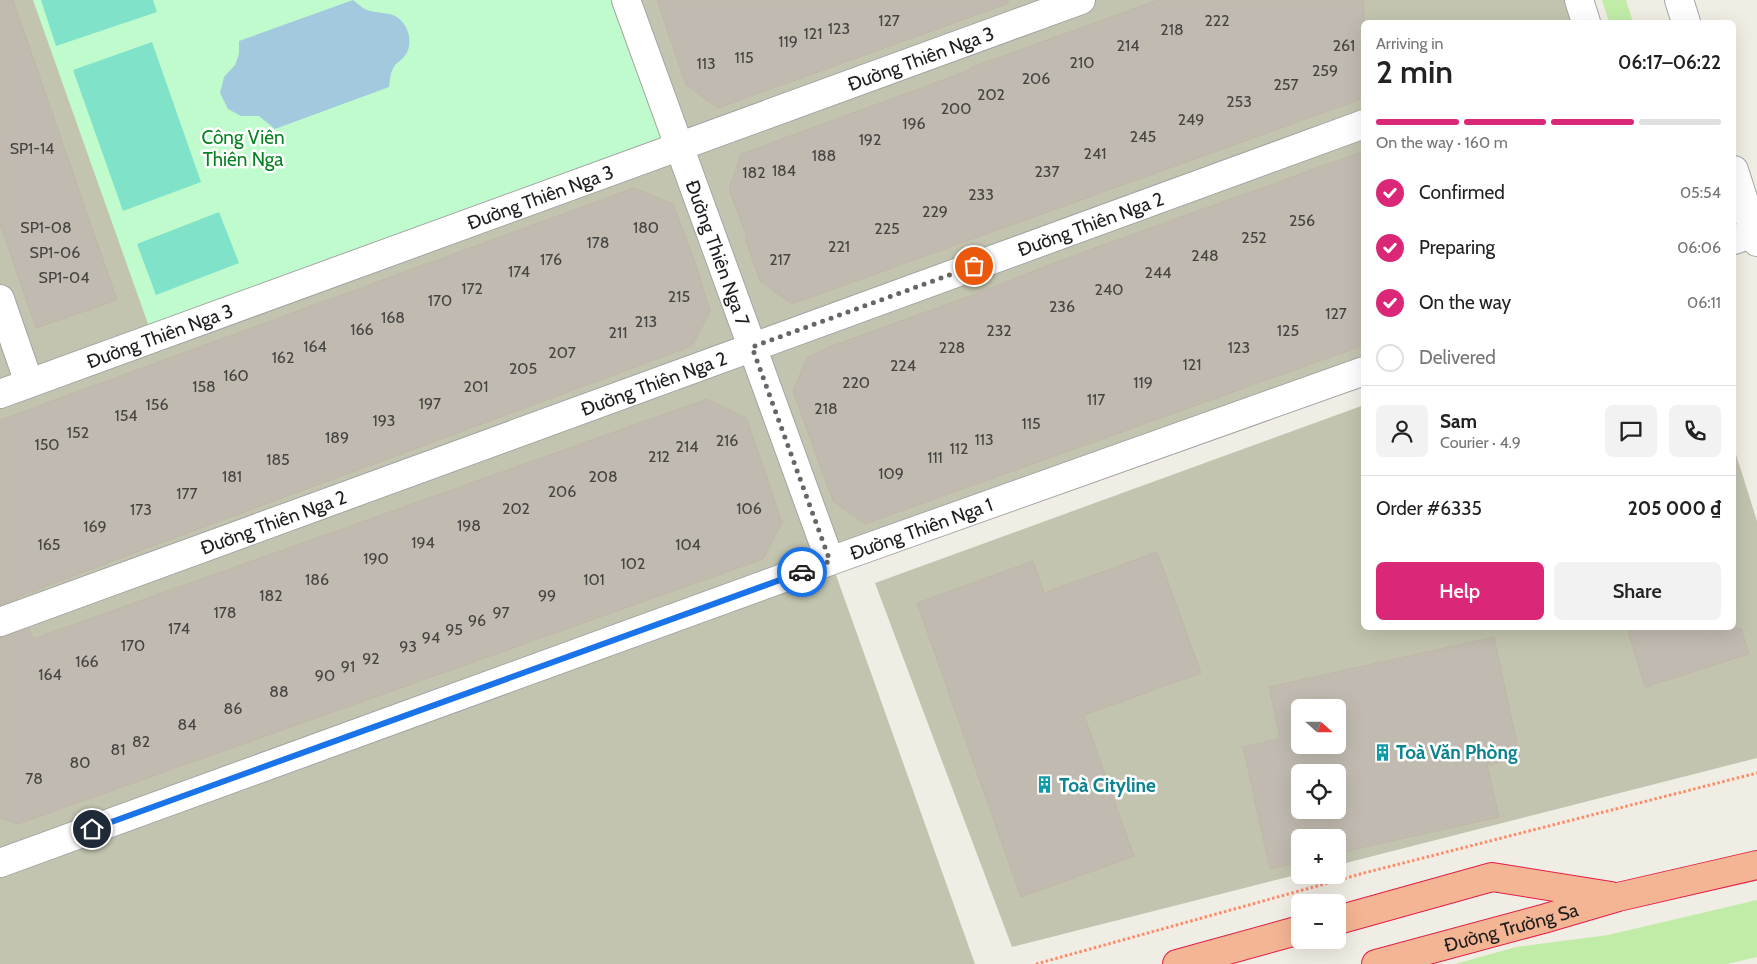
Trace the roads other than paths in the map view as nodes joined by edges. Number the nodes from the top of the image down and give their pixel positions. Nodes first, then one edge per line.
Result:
1 (626, 0) edge
2 (1081, 0) edge
3 (1579, 0) edge
4 (1679, 0) edge
5 (1585, 20) edge
6 (1685, 20) edge
7 (1361, 125) edge
8 (679, 146) junction
9 (1736, 180) edge
10 (1748, 238) edge
11 (0, 299) edge
12 (752, 347) junction
13 (1361, 372) edge
14 (29, 384) junction
15 (0, 394) edge
16 (830, 561) junction
17 (0, 622) edge
18 (0, 863) edge
19 (1757, 865) edge
20 (1618, 898) junction
21 (1346, 918) edge
22 (1291, 932) edge
23 (1177, 964) edge
24 (1376, 964) edge

1 - 8 street, Đường Thiên Nga 7
2 - 8 street, Đường Thiên Nga 3
3 - 5 street
4 - 6 street
7 - 12 street, Đường Thiên Nga 2
8 - 12 street, Đường Thiên Nga 7
8 - 14 street, Đường Thiên Nga 3
9 - 10 street
11 - 14 street
12 - 16 street, Đường Thiên Nga 7
12 - 17 street, Đường Thiên Nga 2
13 - 16 street, Đường Thiên Nga 1
14 - 15 street, Đường Thiên Nga 3
16 - 18 street, Đường Thiên Nga 1
19 - 20 highway, Đường Trường Sa
20 - 21 highway, Đường Trường Sa
20 - 24 highway, Đường Trường Sa
22 - 23 highway

